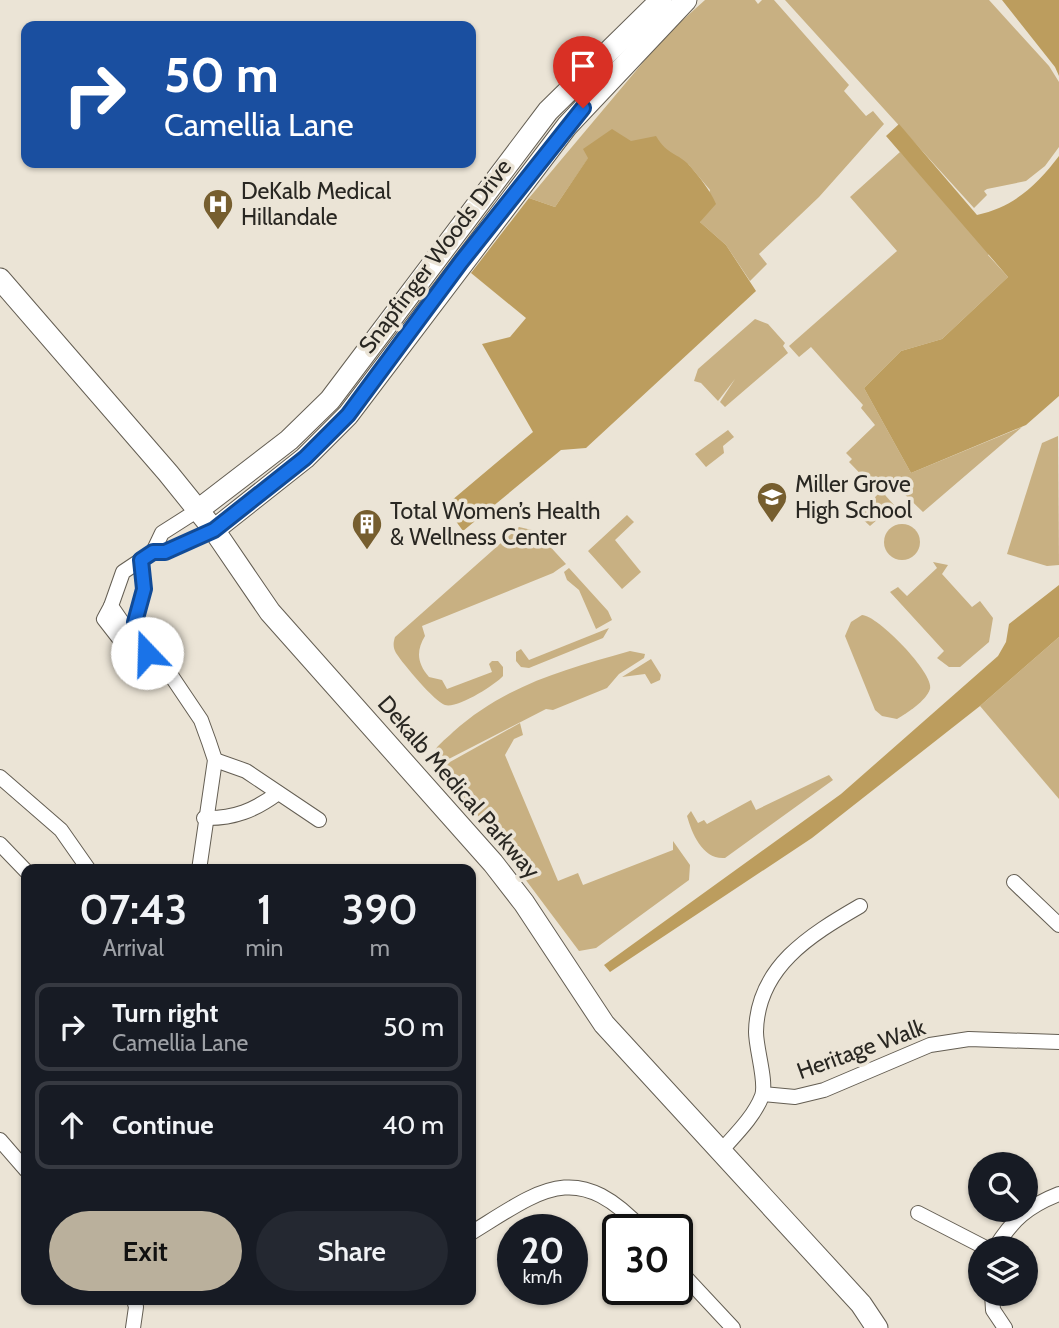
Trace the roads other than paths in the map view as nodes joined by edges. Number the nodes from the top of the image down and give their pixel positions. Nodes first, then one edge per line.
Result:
1 (661, 0) edge
2 (686, 0) edge
3 (0, 279) edge
4 (198, 510) junction
5 (214, 530) junction
6 (147, 556) junction
7 (125, 629) junction
8 (215, 760) junction
9 (0, 777) edge
10 (278, 793) junction
11 (204, 818) junction
12 (319, 820) dead end
13 (0, 844) edge
14 (85, 864) edge
15 (200, 864) edge
16 (21, 866) edge
17 (1014, 882) dead end
18 (860, 906) dead end
19 (1059, 925) edge
20 (1059, 1042) edge
21 (763, 1094) junction
22 (0, 1140) edge
23 (720, 1152) junction
24 (21, 1164) edge
25 (1059, 1194) edge
26 (918, 1213) dead end
27 (625, 1214) edge
28 (476, 1230) edge
29 (1003, 1236) edge
30 (968, 1239) edge
31 (693, 1285) edge
32 (135, 1305) edge
33 (993, 1306) edge
34 (133, 1328) edge
35 (733, 1328) edge
36 (877, 1328) edge
37 (1005, 1328) edge

1 - 4 main road, Snapfinger Woods Drive
2 - 5 main road, Snapfinger Woods Drive
3 - 4 main road, Dekalb Medical Parkway
4 - 5 main road, Dekalb Medical Parkway
4 - 6 street
5 - 6 street
5 - 23 main road, Dekalb Medical Parkway
6 - 7 street
6 - 7 street
7 - 8 street
8 - 10 street
8 - 11 street
9 - 14 street
10 - 11 street
10 - 12 street
11 - 15 street
13 - 16 street
17 - 19 street
18 - 21 street
20 - 21 street, Heritage Walk
21 - 23 street
22 - 24 street
23 - 36 main road, Dekalb Medical Parkway
25 - 29 street
26 - 30 street
27 - 28 street
31 - 35 street
32 - 34 street
33 - 37 street

